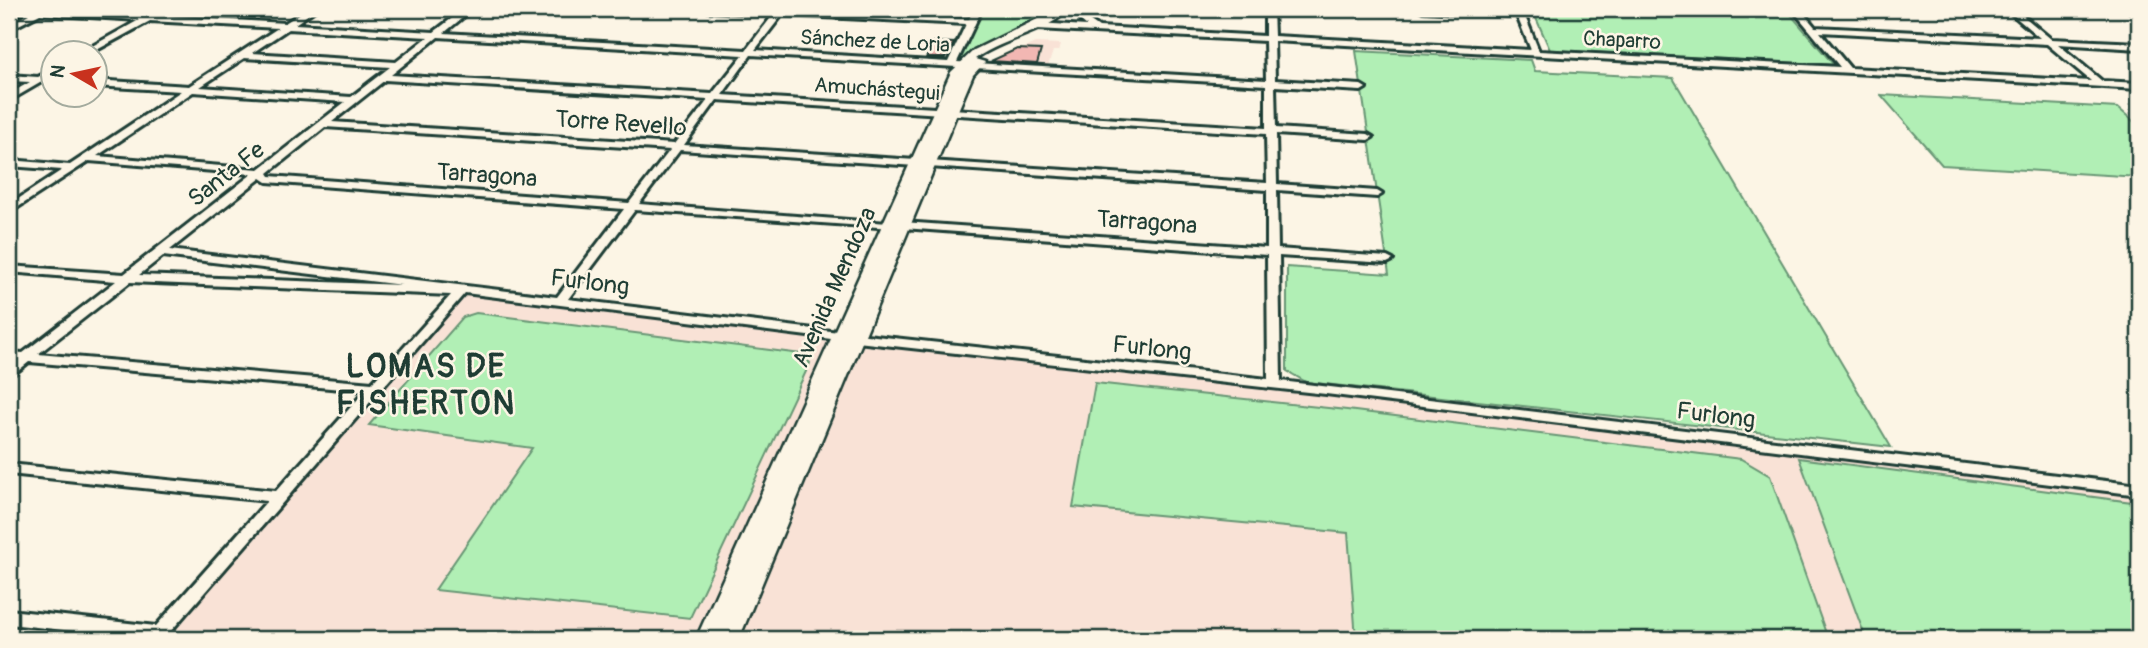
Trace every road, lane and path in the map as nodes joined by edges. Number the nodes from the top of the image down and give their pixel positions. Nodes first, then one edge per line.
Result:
1 (164, 9) edge
2 (312, 9) edge
3 (469, 9) edge
4 (709, 9) edge
5 (978, 9) edge
6 (1065, 9) edge
7 (1082, 9) edge
8 (1269, 9) edge
9 (1423, 9) edge
10 (1796, 9) edge
11 (2010, 9) edge
12 (2130, 9) edge
13 (2139, 9) edge
14 (9, 10) edge
15 (42, 10) edge
16 (781, 10) edge
17 (1519, 11) edge
18 (149, 18) junction
19 (971, 22) junction
20 (286, 26) junction
21 (1037, 26) junction
22 (9, 27) edge
23 (1052, 27) junction
24 (1813, 29) junction
25 (1103, 30) junction
26 (437, 34) junction
27 (1269, 39) junction
28 (108, 41) edge
29 (2049, 41) junction
30 (2139, 46) edge
31 (749, 52) junction
32 (1536, 53) junction
33 (242, 55) junction
34 (963, 64) junction
35 (399, 65) junction
36 (1847, 70) junction
37 (383, 77) junction
38 (9, 78) edge
39 (38, 79) edge
40 (38, 81) edge
41 (1270, 82) junction
42 (2099, 83) junction
43 (108, 84) edge
44 (2139, 86) edge
45 (1361, 88) dead end
46 (191, 89) junction
47 (9, 98) edge
48 (714, 98) junction
49 (354, 100) junction
50 (945, 113) junction
51 (323, 124) junction
52 (1271, 132) junction
53 (1368, 137) dead end
54 (676, 147) junction
55 (86, 158) junction
56 (9, 163) edge
57 (923, 164) junction
58 (72, 168) junction
59 (262, 172) junction
60 (1272, 187) junction
61 (1377, 194) dead end
62 (630, 208) junction
63 (9, 210) edge
64 (896, 225) junction
65 (161, 252) junction
66 (1273, 252) junction
67 (1387, 260) dead end
68 (9, 269) edge
69 (127, 278) junction
70 (463, 290) junction
71 (560, 301) junction
72 (847, 337) junction
73 (9, 356) edge
74 (27, 357) junction
75 (9, 371) edge
76 (1275, 384) junction
77 (376, 388) junction
78 (9, 469) edge
79 (2139, 490) edge
80 (280, 497) junction
81 (9, 617) edge
82 (157, 636) edge
83 (706, 639) edge
84 (728, 639) edge

1 - 18 street
2 - 20 street
3 - 26 street, Santa Fe
4 - 16 street
5 - 19 street
6 - 21 main road
7 - 23 main road
7 - 25 street
8 - 27 street
9 - 17 street
10 - 24 street
11 - 29 street
12 - 13 street
14 - 15 street, Sánchez de Loria
15 - 18 street, Sánchez de Loria
15 - 22 street
16 - 19 street
16 - 31 street
17 - 32 street
18 - 20 street, Sánchez de Loria
18 - 28 street
19 - 34 street
20 - 26 street, Sánchez de Loria
20 - 33 street
21 - 23 street, Chaparro
21 - 34 main road
23 - 25 street, Chaparro
23 - 34 main road
24 - 29 street
24 - 36 street
25 - 27 street, Chaparro
26 - 31 street, Sánchez de Loria
26 - 35 street, Santa Fe
27 - 32 street, Chaparro
27 - 41 street
29 - 30 street
29 - 42 street
31 - 34 street, Sánchez de Loria
31 - 48 street
32 - 36 street, Chaparro
33 - 35 street
33 - 46 street
34 - 41 street, Sánchez de Loria
34 - 50 main road, Avenida Mendoza
35 - 37 street, Santa Fe
36 - 42 street, Chaparro
37 - 48 street, Amuchástegui
37 - 49 street, Santa Fe
38 - 39 street
40 - 47 street
41 - 45 street, Sánchez de Loria
41 - 52 street
42 - 44 street, Chaparro
43 - 46 street
46 - 49 street
46 - 55 street
48 - 50 street, Amuchástegui
48 - 54 street
49 - 51 street, Santa Fe
50 - 52 street, Amuchástegui
50 - 57 main road, Avenida Mendoza
51 - 54 street, Torre Revello
51 - 59 street, Santa Fe
52 - 53 street, Amuchástegui
52 - 60 street
54 - 57 street, Torre Revello
54 - 62 street
55 - 58 street
55 - 59 street, Tarragona
56 - 58 street
57 - 60 street, Torre Revello
57 - 64 main road, Avenida Mendoza
58 - 63 street
59 - 62 street, Tarragona
59 - 65 street, Santa Fe
60 - 61 street, Torre Revello
60 - 66 street
62 - 64 street, Tarragona
62 - 71 street
64 - 66 street, Tarragona
64 - 72 main road, Avenida Mendoza
65 - 69 street, Santa Fe
65 - 70 street, Furlong
66 - 67 street, Tarragona
66 - 76 street
68 - 69 street
69 - 70 street
69 - 74 street, Santa Fe
70 - 71 street, Furlong
70 - 77 street
71 - 72 street, Furlong
72 - 76 street, Furlong
72 - 83 main road, Avenida Mendoza
72 - 84 main road, Avenida Mendoza
73 - 74 street
74 - 75 street, Santa Fe
74 - 77 street
76 - 79 street, Furlong
77 - 80 street
78 - 80 street
80 - 82 street
81 - 82 street

